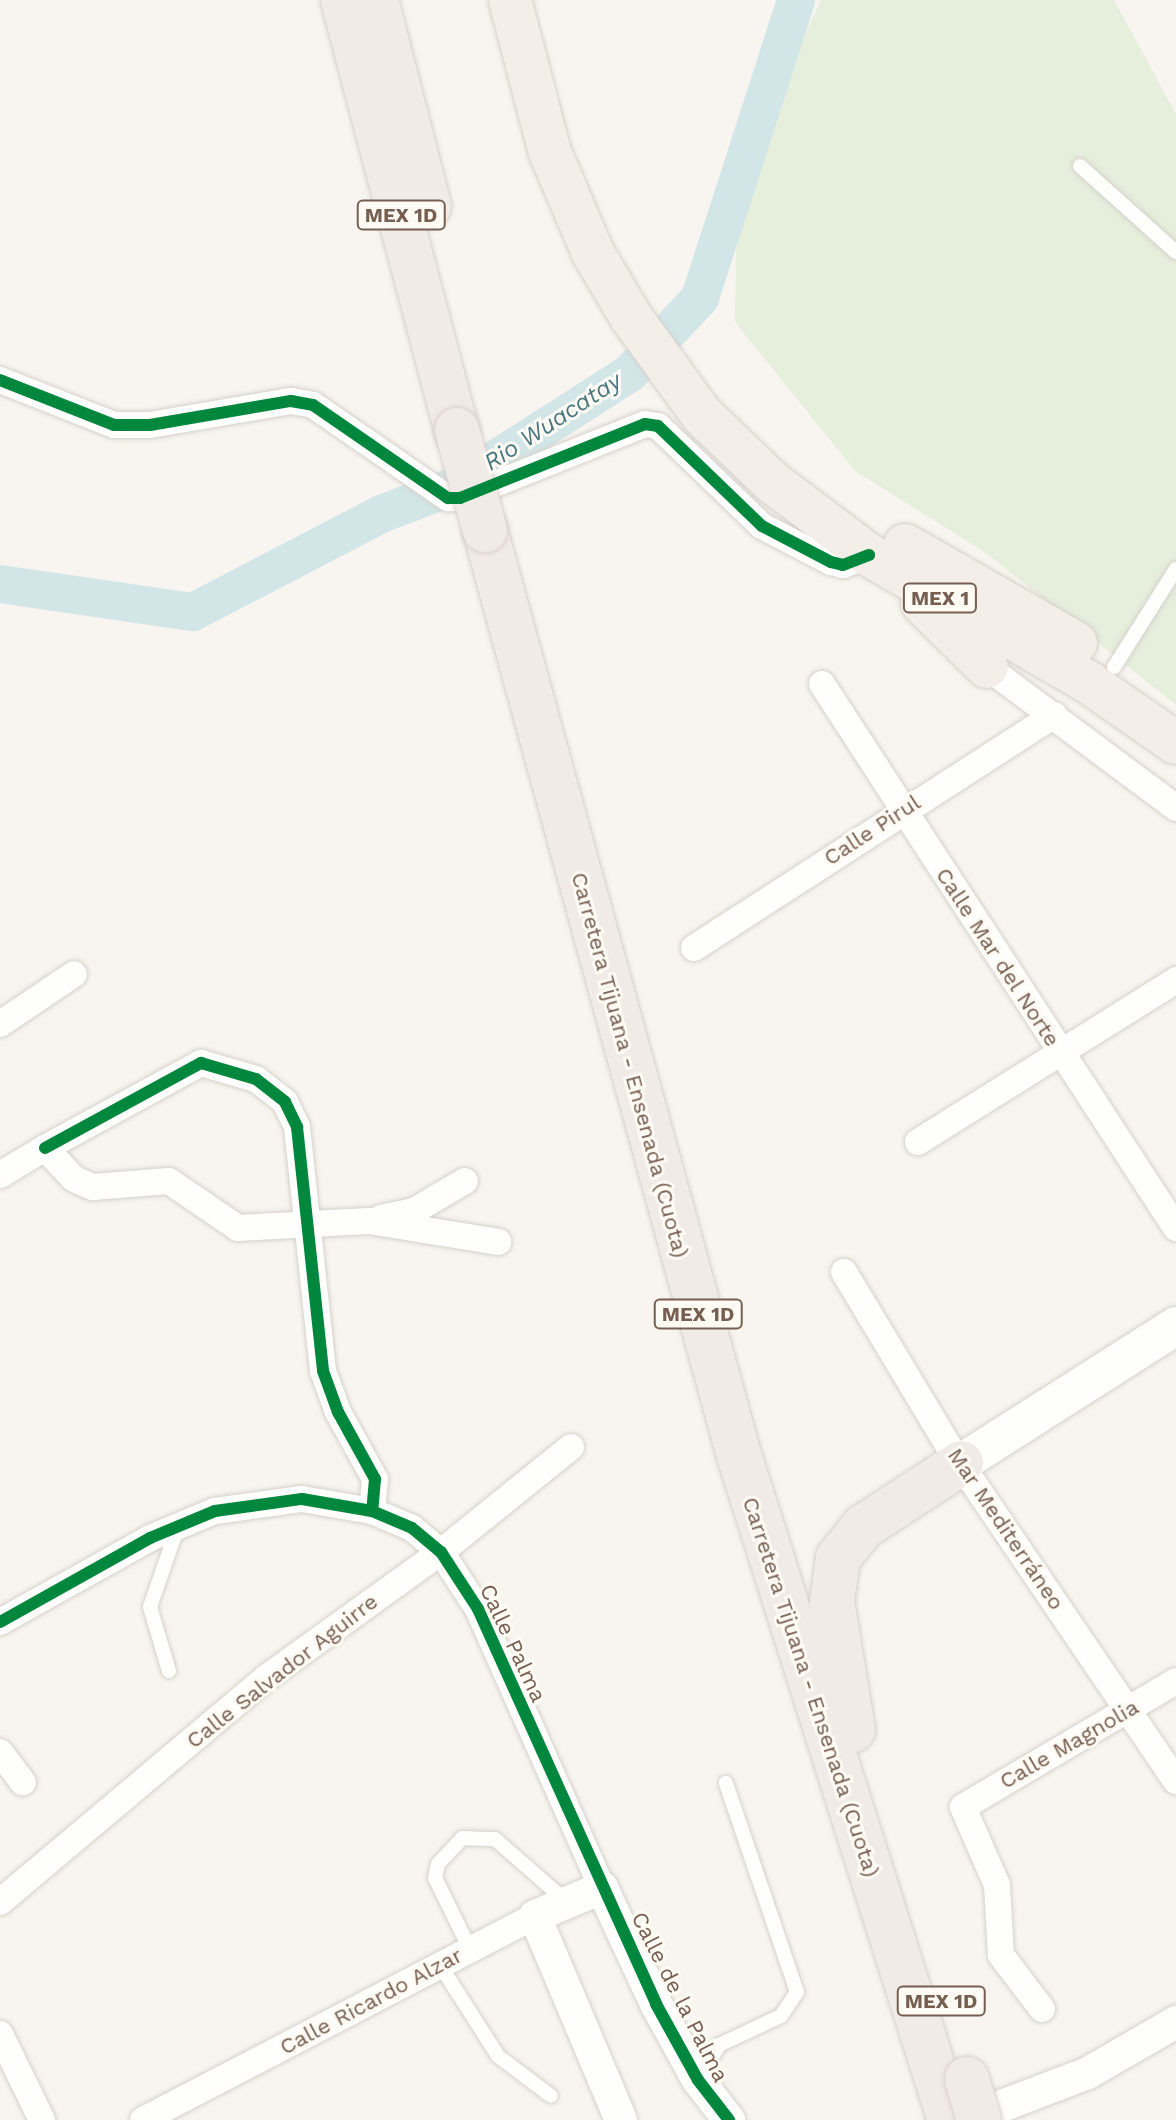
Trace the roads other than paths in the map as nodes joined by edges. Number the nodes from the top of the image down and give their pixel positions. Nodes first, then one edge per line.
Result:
1 (343, 0) edge
2 (376, 0) edge
3 (510, 0) edge
4 (540, 0) edge
5 (1080, 166) dead end
6 (1176, 252) edge
7 (644, 311) junction
8 (0, 380) edge
9 (730, 422) junction
10 (470, 430) junction
11 (498, 528) junction
12 (884, 565) junction
13 (1176, 569) edge
14 (987, 667) joint
15 (1114, 667) junction
16 (822, 684) dead end
17 (1176, 712) edge
18 (1054, 715) junction
19 (1176, 743) edge
20 (1176, 808) edge
21 (902, 809) junction
22 (694, 948) dead end
23 (74, 974) dead end
24 (1176, 980) edge
25 (0, 1024) edge
26 (1059, 1051) junction
27 (918, 1142) dead end
28 (45, 1148) junction
29 (0, 1175) edge
30 (465, 1181) dead end
31 (369, 1221) junction
32 (305, 1225) junction
33 (1176, 1228) edge
34 (498, 1242) dead end
35 (844, 1272) dead end
36 (1176, 1326) edge
37 (571, 1447) dead end
38 (961, 1463) junction
39 (372, 1511) junction
40 (178, 1526) junction
41 (441, 1552) junction
42 (0, 1622) edge
43 (169, 1671) dead end
44 (1176, 1681) edge
45 (1129, 1711) junction
46 (853, 1730) junction
47 (0, 1752) edge
48 (1176, 1781) edge
49 (23, 1782) dead end
50 (726, 1783) dead end
51 (602, 1888) junction
52 (0, 1902) edge
53 (567, 1902) junction
54 (535, 1916) junction
55 (470, 1949) junction
56 (440, 1965) junction
57 (1042, 2009) dead end
58 (1176, 2022) edge
59 (0, 2034) edge
60 (698, 2080) junction
61 (551, 2096) dead end
62 (960, 2106) edge
63 (42, 2120) edge
64 (143, 2120) edge
65 (621, 2120) edge
66 (729, 2120) edge

1 - 10 highway, Carretera Tijuana - Ensenada (Cuota) / MEX 1D
2 - 10 highway, Carretera Tijuana - Ensenada (Cuota) / MEX 1D
3 - 7 main road, MEX 1
4 - 7 main road, MEX 1
5 - 6 lane
7 - 9 main road, MEX 1
8 - 12 street
9 - 12 main road, MEX 1
9 - 15 main road, MEX 1
10 - 11 highway, Carretera Tijuana - Ensenada (Cuota) / MEX 1D, bridge
11 - 46 highway, Carretera Tijuana - Ensenada (Cuota) / MEX 1D
11 - 62 highway, Carretera Tijuana - Ensenada (Cuota) / MEX 1D
12 - 14 main road
12 - 19 main road, MEX 1
13 - 15 lane
14 - 18 street
15 - 17 main road, MEX 1
16 - 21 street, Calle Mar del Norte
18 - 20 street
18 - 21 street, Calle Pirul
21 - 22 street, Calle Pirul
21 - 26 street, Calle Mar del Norte
23 - 25 street
24 - 26 street
26 - 27 street
26 - 33 street, Calle Mar del Norte
28 - 29 street
28 - 32 street
28 - 32 street
30 - 31 street
31 - 32 street
31 - 34 street
32 - 39 street
35 - 38 street, Mar Mediterráneo
36 - 38 main road
37 - 41 street, Calle Salvador Aguirre
38 - 45 street, Mar Mediterráneo
38 - 46 highway
39 - 40 street, Calle Palma
39 - 41 street, Calle Palma
40 - 42 street, Calle Palma
40 - 43 lane
41 - 51 street, Calle Palma
41 - 52 street, Calle Salvador Aguirre
44 - 45 street, Calle Magnolia
45 - 48 street, Mar Mediterráneo
45 - 57 street, Calle Magnolia
46 - 62 highway, Carretera Tijuana - Ensenada (Cuota) / MEX 1D
47 - 49 street
50 - 60 lane
51 - 53 street, Calle Ricardo Alzar
51 - 60 street, Calle de la Palma
53 - 54 street, Calle Ricardo Alzar
53 - 55 lane
54 - 55 street, Calle Ricardo Alzar
54 - 65 street
55 - 56 street, Calle Ricardo Alzar
56 - 61 lane
56 - 64 street, Calle Ricardo Alzar
58 - 62 street
59 - 63 street
60 - 66 street, Calle de la Palma

